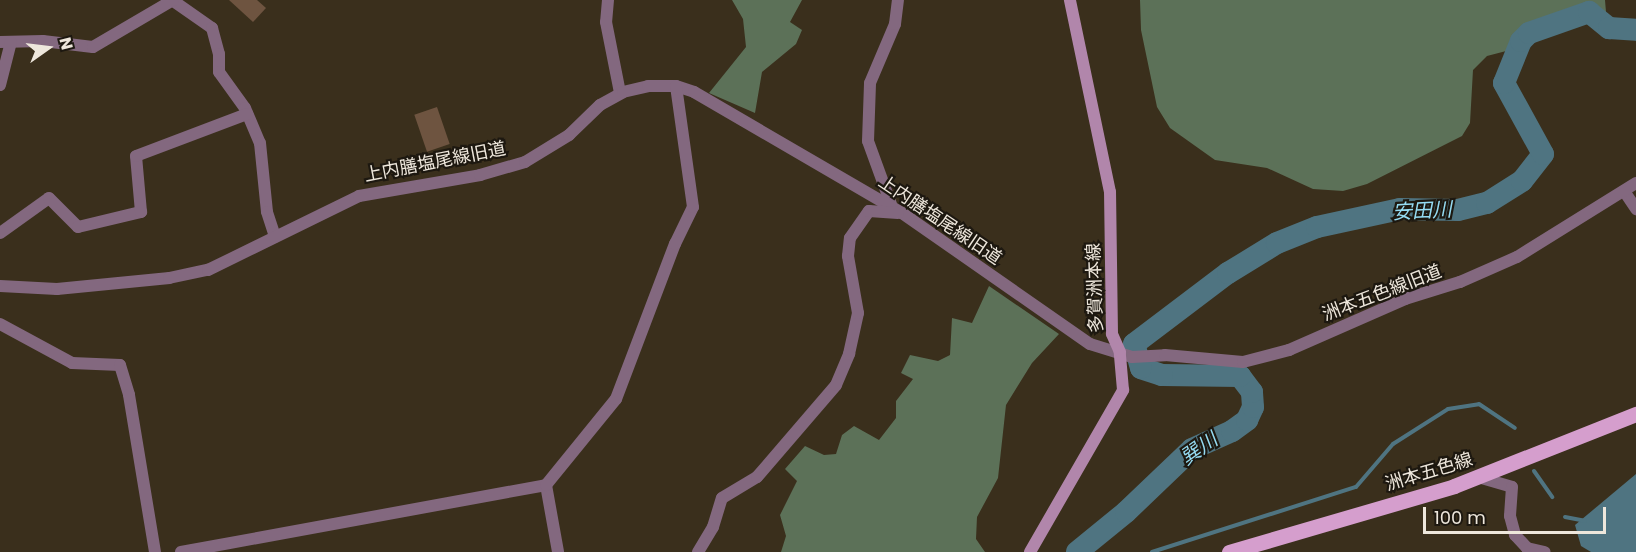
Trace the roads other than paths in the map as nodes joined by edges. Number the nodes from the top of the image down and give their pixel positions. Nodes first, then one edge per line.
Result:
1 (173, 0) edge
2 (608, 0) edge
3 (898, 0) edge
4 (1070, 0) edge
5 (6, 42) edge
6 (0, 85) edge
7 (676, 86) junction
8 (620, 93) junction
9 (247, 114) junction
10 (1636, 183) edge
11 (1624, 191) junction
12 (1636, 209) edge
13 (897, 210) junction
14 (0, 233) edge
15 (274, 237) junction
16 (0, 286) edge
17 (0, 324) edge
18 (1126, 355) junction
19 (1636, 401) edge
20 (1636, 414) edge
21 (1478, 477) junction
22 (546, 485) junction
23 (155, 552) edge
24 (181, 552) edge
25 (558, 552) edge
26 (698, 552) edge
27 (1030, 552) edge
28 (1229, 552) edge
29 (1545, 552) edge

1 - 5 street
1 - 9 street
2 - 8 street
3 - 13 street
4 - 18 main road, 多賀洲本線
5 - 6 street
7 - 8 street, 上内膳塩尾線旧道
7 - 13 street, 上内膳塩尾線旧道
7 - 22 street
8 - 15 street, 上内膳塩尾線旧道
9 - 14 street
9 - 15 street
10 - 11 street, 洲本五色線旧道
11 - 12 street
11 - 18 street, 洲本五色線旧道
13 - 18 street, 上内膳塩尾線旧道
13 - 26 street
15 - 16 street, 上内膳塩尾線旧道
17 - 23 street
18 - 27 main road, 多賀洲本線
19 - 20 street
20 - 21 main road, 洲本五色線
21 - 28 main road, 洲本五色線
21 - 29 street
22 - 24 street
22 - 25 street

